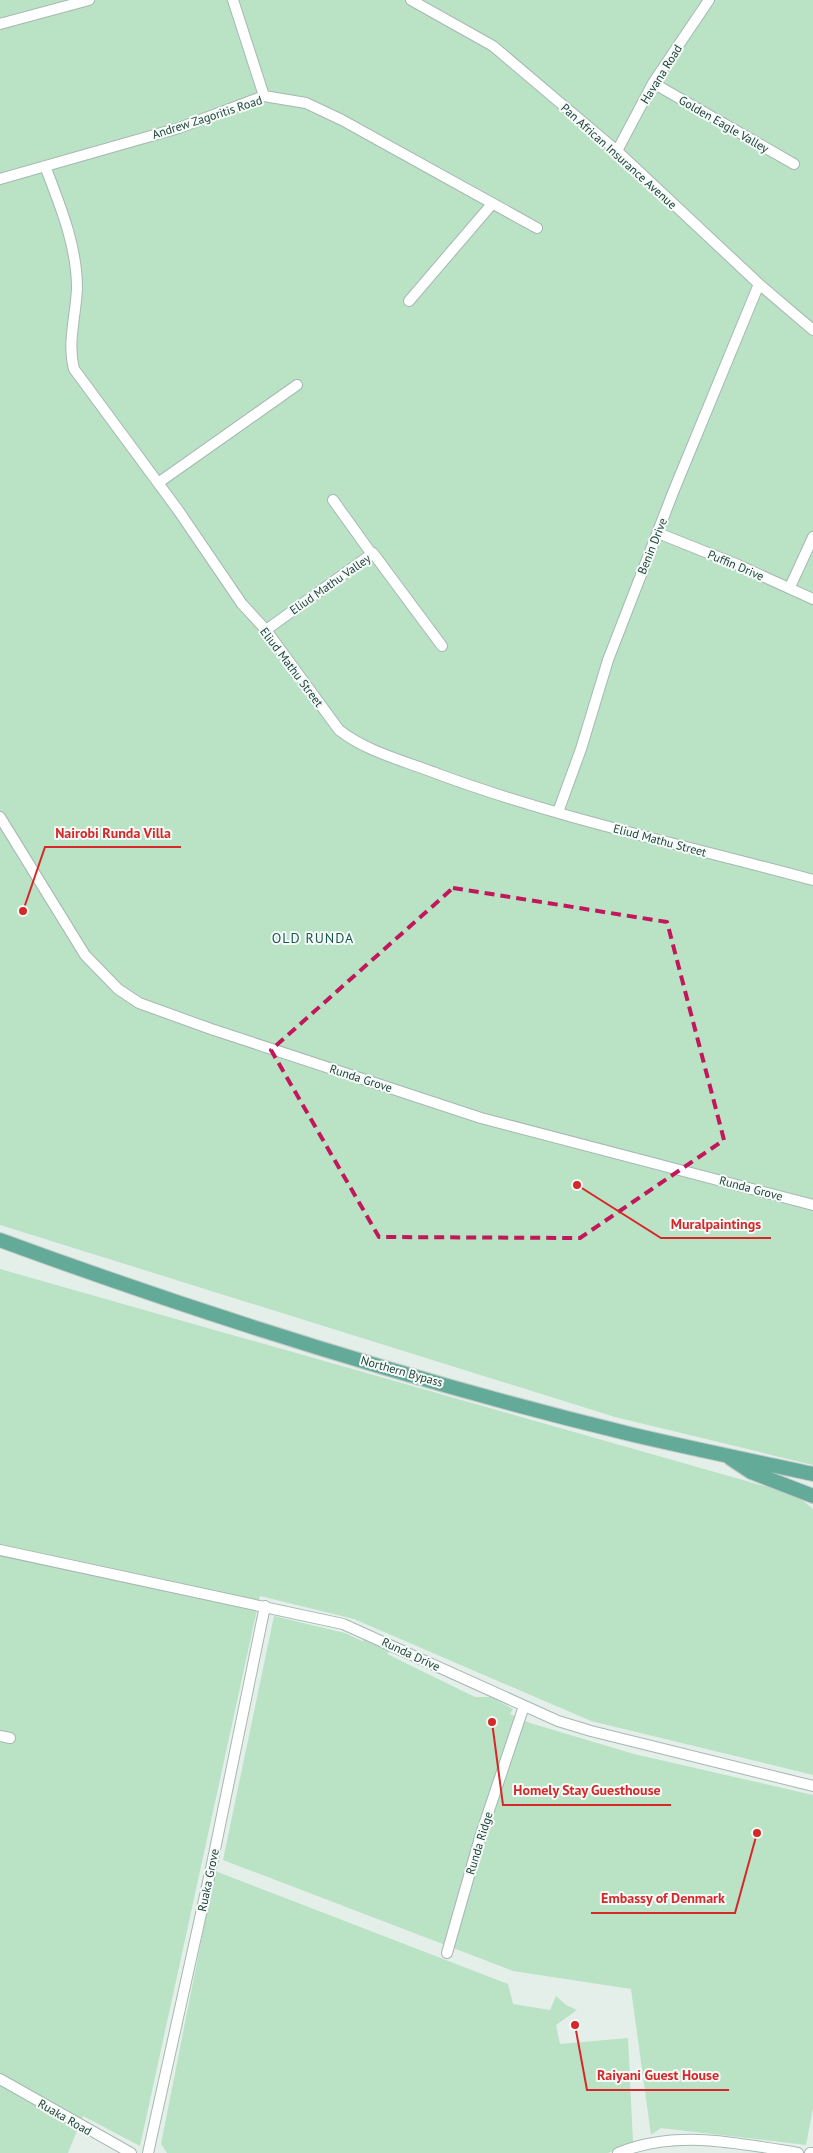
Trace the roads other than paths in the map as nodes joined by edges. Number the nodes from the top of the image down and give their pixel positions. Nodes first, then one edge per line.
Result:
1 (88, 0) edge
2 (233, 0) edge
3 (412, 0) edge
4 (708, 0) edge
5 (0, 24) edge
6 (653, 83) junction
7 (264, 96) junction
8 (617, 151) junction
9 (794, 164) dead end
10 (45, 166) junction
11 (0, 180) edge
12 (492, 204) junction
13 (537, 228) dead end
14 (759, 284) junction
15 (409, 301) dead end
16 (813, 330) edge
17 (296, 385) dead end
18 (158, 483) junction
19 (333, 500) dead end
20 (658, 533) junction
21 (813, 537) edge
22 (371, 553) junction
23 (790, 588) junction
24 (813, 599) edge
25 (266, 630) junction
26 (442, 646) dead end
27 (558, 812) junction
28 (0, 816) edge
29 (813, 880) edge
30 (813, 1205) edge
31 (0, 1240) edge
32 (726, 1455) junction
33 (813, 1474) edge
34 (813, 1496) edge
35 (0, 1550) edge
36 (265, 1606) junction
37 (524, 1706) junction
38 (813, 1786) edge
39 (446, 1953) dead end
40 (0, 2079) edge
41 (131, 2153) edge
42 (148, 2153) edge
43 (618, 2153) edge
44 (798, 2153) edge

1 - 5 street
2 - 7 street
3 - 8 street, Pan African Insurance Avenue
4 - 6 street, Havana Road
6 - 8 street, Havana Road
6 - 9 street, Golden Eagle Valley
7 - 10 street, Andrew Zagoritis Road
7 - 12 street, Andrew Zagoritis Road
8 - 14 street, Pan African Insurance Avenue
10 - 11 street, Andrew Zagoritis Road
10 - 18 street, Eliud Mathu Street
12 - 13 street, Andrew Zagoritis Road
12 - 15 street
14 - 16 street, Pan African Insurance Avenue
14 - 20 street, Benin Drive
17 - 18 street
18 - 25 street, Eliud Mathu Street
19 - 22 street
20 - 23 street, Puffin Drive
20 - 27 street, Benin Drive
21 - 23 street
22 - 25 street, Eliud Mathu Valley
22 - 26 street, Eliud Mathu Valley
23 - 24 street, Puffin Drive
25 - 27 street, Eliud Mathu Street
27 - 29 street, Eliud Mathu Street
28 - 30 street, Runda Grove
31 - 32 main road, Northern Bypass
32 - 33 main road, Northern Bypass
32 - 34 main road
35 - 36 street, Runda Drive
36 - 37 street, Runda Drive
36 - 42 street, Ruaka Grove
37 - 38 street, Runda Drive
37 - 39 street, Runda Ridge
40 - 41 street, Ruaka Road
43 - 44 street

